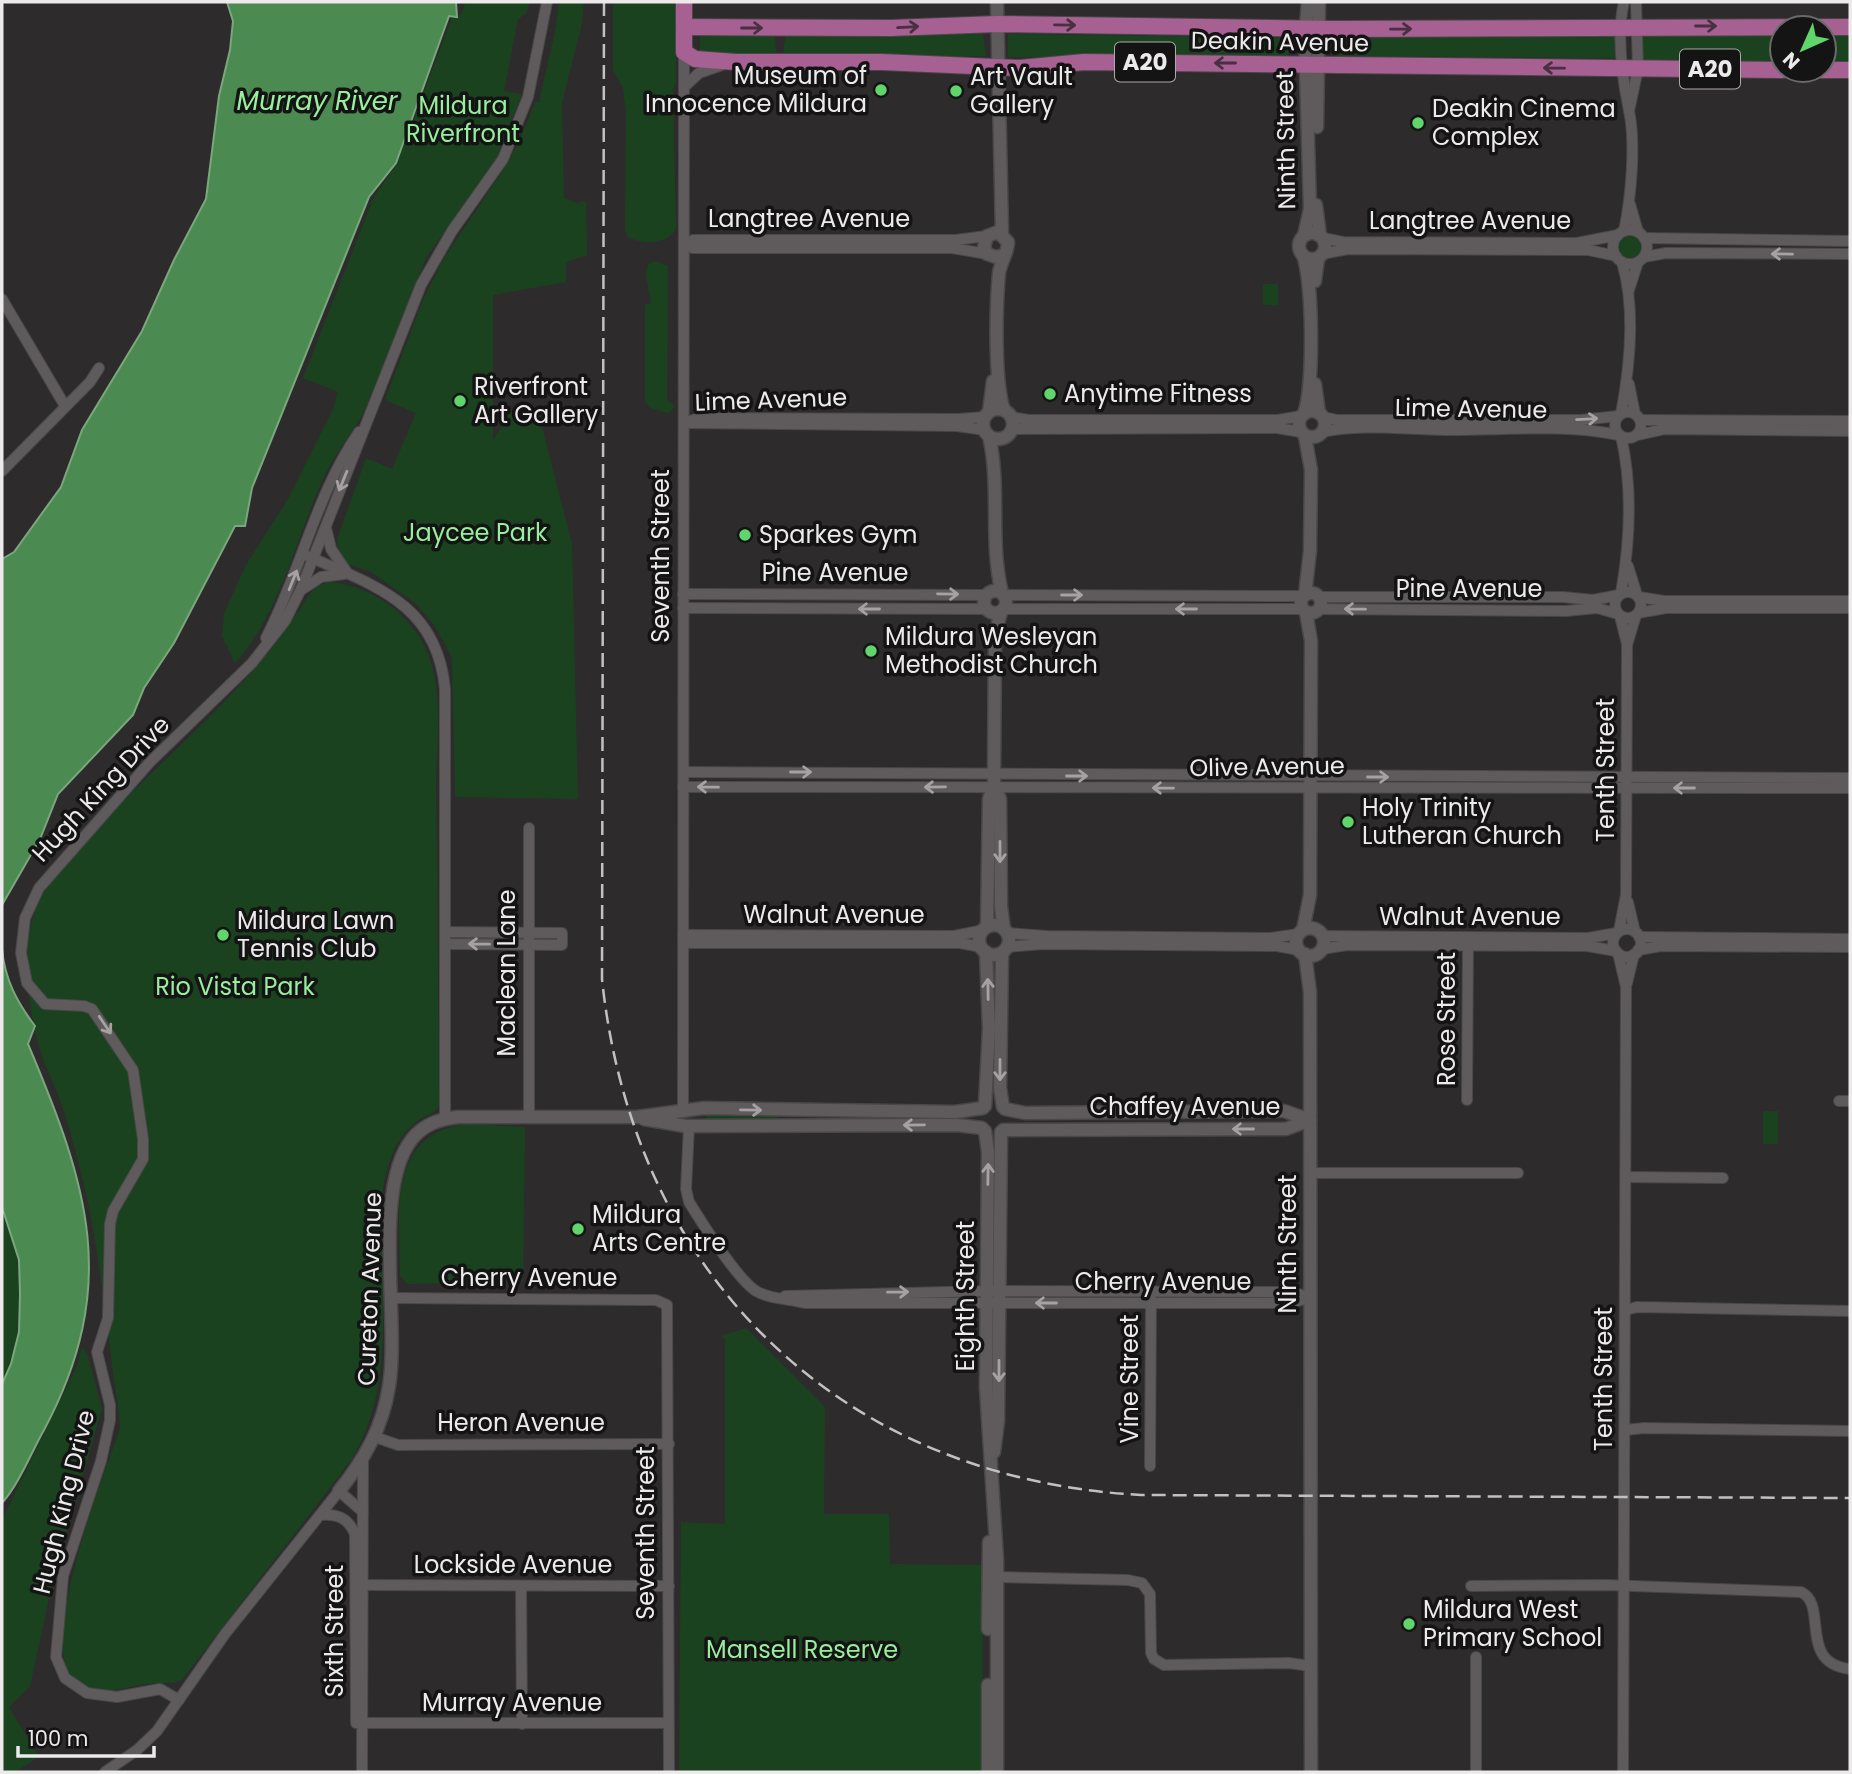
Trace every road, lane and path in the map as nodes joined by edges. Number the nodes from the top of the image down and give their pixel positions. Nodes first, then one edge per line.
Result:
1 (547, 2) edge
2 (684, 2) edge
3 (997, 2) edge
4 (1308, 2) edge
5 (1319, 2) edge
6 (1624, 2) edge
7 (1636, 2) edge
8 (996, 24) junction
9 (1630, 26) junction
10 (684, 27) junction
11 (1850, 27) edge
12 (1312, 28) junction
13 (684, 52) junction
14 (736, 62) junction
15 (1312, 66) junction
16 (998, 67) junction
17 (1630, 69) junction
18 (1768, 70) edge
19 (684, 87) junction
20 (1629, 111) junction
21 (1629, 196) junction
22 (1621, 233) junction
23 (993, 234) junction
24 (1641, 235) junction
25 (1304, 236) junction
26 (1322, 237) junction
27 (1850, 241) edge
28 (684, 245) junction
29 (1850, 254) edge
30 (988, 255) junction
31 (1004, 255) junction
32 (1303, 255) junction
33 (1320, 256) junction
34 (1619, 259) junction
35 (1641, 259) junction
36 (1628, 294) junction
37 (2, 299) edge
38 (99, 368) dead end
39 (1628, 377) junction
40 (65, 406) junction
41 (987, 414) junction
42 (1302, 415) junction
43 (1321, 415) junction
44 (1620, 415) junction
45 (1637, 417) junction
46 (369, 418) junction
47 (1850, 421) edge
48 (684, 423) junction
49 (1008, 423) junction
50 (1850, 431) edge
51 (987, 433) junction
52 (1311, 434) junction
53 (1637, 435) junction
54 (1619, 436) junction
55 (995, 462) junction
56 (1628, 468) junction
57 (2, 471) edge
58 (326, 524) junction
59 (308, 556) junction
60 (1628, 565) junction
61 (348, 574) junction
62 (300, 590) junction
63 (683, 594) junction
64 (704, 594) junction
65 (996, 594) junction
66 (1620, 594) junction
67 (971, 595) junction
68 (1217, 596) junction
69 (1638, 596) junction
70 (1435, 597) junction
71 (1850, 601) edge
72 (1311, 603) junction
73 (683, 608) junction
74 (703, 608) junction
75 (1850, 608) edge
76 (971, 609) junction
77 (1217, 609) junction
78 (995, 610) junction
79 (1435, 611) junction
80 (1637, 614) junction
81 (1619, 615) junction
82 (1627, 645) junction
83 (253, 663) junction
84 (684, 772) junction
85 (1627, 777) junction
86 (1850, 778) edge
87 (994, 780) junction
88 (1311, 781) junction
89 (683, 787) junction
90 (1850, 788) edge
91 (1627, 789) junction
92 (528, 828) dead end
93 (1310, 895) junction
94 (1626, 895) junction
95 (986, 928) junction
96 (1005, 931) junction
97 (1301, 932) junction
98 (1618, 932) junction
99 (1637, 934) junction
100 (445, 938) junction
101 (527, 939) junction
102 (683, 939) junction
103 (1850, 939) edge
104 (1468, 942) junction
105 (1314, 945) junction
106 (1850, 947) edge
107 (983, 949) junction
108 (1004, 950) junction
109 (1617, 952) junction
110 (1636, 952) junction
111 (1626, 987) junction
112 (1467, 1100) dead end
113 (1839, 1101) dead end
114 (1850, 1101) edge
115 (984, 1107) junction
116 (1004, 1108) junction
117 (682, 1110) junction
118 (784, 1110) junction
119 (1100, 1110) junction
120 (889, 1111) junction
121 (1208, 1111) junction
122 (637, 1117) junction
123 (529, 1118) junction
124 (445, 1119) junction
125 (1310, 1120) junction
126 (784, 1125) junction
127 (890, 1125) junction
128 (686, 1126) junction
129 (1100, 1128) junction
130 (1208, 1128) junction
131 (984, 1130) junction
132 (1002, 1131) junction
133 (1310, 1173) junction
134 (1518, 1173) dead end
135 (1626, 1177) junction
136 (1723, 1178) dead end
137 (1151, 1292) junction
138 (993, 1297) junction
139 (392, 1298) junction
140 (1309, 1298) junction
141 (665, 1303) joint
142 (1151, 1304) junction
143 (1626, 1311) junction
144 (1850, 1311) edge
145 (1625, 1430) junction
146 (1850, 1431) edge
147 (375, 1437) junction
148 (669, 1444) junction
149 (363, 1458) junction
150 (1150, 1466) dead end
151 (340, 1491) junction
152 (993, 1510) junction
153 (363, 1512) junction
154 (321, 1515) junction
155 (997, 1580) junction
156 (360, 1586) junction
157 (669, 1586) junction
158 (1471, 1586) dead end
159 (520, 1587) junction
160 (1624, 1589) junction
161 (1476, 1657) dead end
162 (1305, 1666) junction
163 (1850, 1669) edge
164 (179, 1700) junction
165 (359, 1723) junction
166 (668, 1723) junction
167 (522, 1724) junction
168 (668, 1769) edge
169 (105, 1772) edge
170 (356, 1772) edge
171 (362, 1772) edge
172 (988, 1772) edge
173 (997, 1772) edge
174 (1303, 1772) edge
175 (1311, 1772) edge
176 (1476, 1772) edge
177 (1623, 1772) edge

1 - 46 street, Hugh King Drive
2 - 10 highway, Seventh Street
3 - 8 street
4 - 12 street, Ninth Street
5 - 12 street, Ninth Street
6 - 9 street
7 - 9 street
10 -> 8 highway, Deakin Avenue / A20
8 -> 12 highway, Deakin Avenue / A20
8 - 16 street
9 -> 11 highway, Deakin Avenue / A20
12 -> 9 highway, Deakin Avenue / A20
9 - 17 street
9 - 17 street
10 - 13 highway, Seventh Street
12 - 15 street, Ninth Street
13 - 14 highway, Deakin Avenue / A20
13 - 19 street, Seventh Street
14 - 16 highway, Deakin Avenue / A20
14 - 19 street, Deakin Avenue
15 -> 16 highway, Deakin Avenue / A20
17 -> 15 highway, Deakin Avenue / A20
15 - 25 street, Ninth Street
15 - 26 street, Ninth Street
16 - 23 street
17 - 18 highway, Deakin Avenue / A20
17 - 20 street
17 - 20 street
19 - 28 street, Seventh Street
20 - 21 street
21 - 22 street
21 - 24 street
22 - 24 street
22 - 26 street, Langtree Avenue
22 - 34 street
23 - 28 street, Langtree Avenue
23 - 30 street
23 - 31 street
24 - 27 street
24 - 35 street
25 - 26 street
25 - 32 street
26 - 33 street
28 - 30 street, Langtree Avenue
28 - 48 street, Seventh Street
29 -> 35 street
30 - 31 street
30 - 41 street
31 - 49 street
32 - 33 street
32 - 42 street
33 - 34 street, Langtree Avenue
33 - 43 street
34 - 35 street
34 - 36 street
35 - 36 street
36 - 39 street
37 - 40 street
38 - 40 street
39 - 44 street
39 - 45 street
40 - 57 street
41 - 48 street, Lime Avenue
41 - 49 street
41 - 51 street
42 - 43 street
42 - 49 street
42 - 52 street
43 -> 44 street, Lime Avenue
43 - 52 street
44 - 45 street, Lime Avenue
44 - 54 street
45 - 47 street
45 - 53 street
46 -> 58 street, Hugh King Drive
46 - 59 street, Hugh King Drive
48 - 51 street, Lime Avenue
48 - 63 street, Seventh Street
49 - 51 street
49 - 52 street, Lime Avenue
49 - 55 street
50 - 53 street
51 - 55 street
52 - 54 street, Lime Avenue
52 - 72 street, Ninth Street
53 - 54 street, Lime Avenue
53 - 56 street
54 - 56 street
55 - 65 street
56 - 60 street
58 - 59 street, Hugh King Drive
58 - 61 street
59 - 61 street
59 - 62 street, Hugh King Drive
83 -> 59 street, Hugh King Drive
60 - 66 street
60 - 69 street
61 - 62 street
61 - 100 street
62 - 83 street, Hugh King Drive
63 - 64 street, Pine Avenue
63 - 73 street, Seventh Street
64 -> 67 street, Pine Avenue
64 - 74 street
65 - 67 street, Pine Avenue
65 -> 68 street, Pine Avenue
65 - 78 street
65 - 78 street
66 - 69 street
66 - 70 street, Pine Avenue
66 - 81 street
67 - 76 street
68 - 72 street, Pine Avenue
68 - 77 street
69 - 71 street
69 - 80 street
70 - 72 street, Pine Avenue
70 - 79 street
72 - 77 street, Pine Avenue
79 -> 72 street, Pine Avenue
72 - 88 street, Ninth Street
73 - 74 street, Pine Avenue
73 - 84 street, Seventh Street
76 -> 74 street, Pine Avenue
75 - 80 street
76 - 78 street, Pine Avenue
77 -> 78 street, Pine Avenue
78 - 87 street
79 - 81 street, Pine Avenue
80 - 81 street
80 - 82 street, Tenth Street
81 - 82 street, Tenth Street
82 - 85 street, Tenth Street
83 -> 164 street, Hugh King Drive
84 -> 87 street, Olive Avenue
84 - 89 street, Seventh Street
85 - 86 street, Olive Avenue
88 -> 85 street, Olive Avenue
85 - 91 street, Tenth Street
87 - 88 street, Olive Avenue
87 -> 89 street, Olive Avenue
87 - 95 street
87 -> 96 street
88 - 91 street, Olive Avenue
88 - 93 street, Ninth Street
89 - 102 street, Seventh Street
90 -> 91 street, Olive Avenue
91 - 94 street, Tenth Street
92 - 101 street, Maclean Lane
93 - 97 street, Ninth Street
93 - 105 street, Ninth Street
94 - 98 street, Tenth Street
94 - 99 street, Tenth Street
95 - 96 street
95 - 102 street, Walnut Avenue
95 - 107 street
96 - 97 street
96 - 108 street
97 - 105 street
97 - 105 street, Ninth Street
98 - 99 street
98 - 104 street, Walnut Avenue
98 - 109 street
99 - 103 street
99 - 110 street
100 - 101 street
100 - 124 street
101 - 123 street, Maclean Lane
102 - 107 street, Walnut Avenue
102 - 117 street, Seventh Street
104 - 105 street, Walnut Avenue
104 - 109 street, Walnut Avenue
104 - 112 street, Rose Street
105 - 108 street, Walnut Avenue
105 - 125 street, Ninth Street
106 - 110 street
107 - 108 street
115 -> 107 street
108 -> 116 street
109 - 110 street
109 - 111 street, Tenth Street
110 - 111 street, Tenth Street
111 - 135 street, Tenth Street
113 - 114 street
115 - 116 street
115 - 120 street
115 - 131 street
116 - 119 street, Chaffey Avenue
116 - 132 street
117 -> 118 street
117 - 122 street
117 - 128 street
118 - 120 street
118 - 126 street
119 - 121 street, Chaffey Avenue
119 - 129 street
120 - 127 street
121 - 125 street, Chaffey Avenue
121 - 130 street
122 - 123 street
122 - 128 street
123 - 124 street
124 - 139 street, Cureton Avenue
125 -> 130 street, Chaffey Avenue
125 - 133 street, Ninth Street
126 - 127 street
126 - 128 street
131 -> 127 street
128 - 138 street, Cherry Avenue
129 - 130 street, Chaffey Avenue
129 - 132 street, Chaffey Avenue
131 - 132 street
138 -> 131 street, Eighth Street
132 - 138 street, Eighth Street
133 - 134 street
133 - 140 street, Ninth Street
135 - 136 street
135 - 143 street, Tenth Street
137 - 138 street, Cherry Avenue
137 - 140 street, Cherry Avenue
137 - 142 street, Vine Street
142 -> 138 street, Cherry Avenue
138 - 152 street, Eighth Street
139 - 141 street, Cherry Avenue
139 - 147 street, Cureton Avenue
140 - 142 street, Cherry Avenue
140 - 162 street, Ninth Street
141 - 148 street, Seventh Street
142 - 150 street, Vine Street
143 - 144 street
143 - 145 street, Tenth Street
145 - 146 street
145 - 160 street, Tenth Street
147 - 148 street, Heron Avenue
147 - 149 street, Cureton Avenue
148 - 157 street, Seventh Street
149 - 151 street, Cureton Avenue
149 - 153 street, Sixth Street
151 - 153 street
151 - 154 street, Cureton Avenue
152 - 155 street, Eighth Street
152 - 172 street, Eighth Street
153 - 156 street, Sixth Street
154 - 156 street, Sixth Street
154 - 164 street, Cureton Avenue
155 - 162 street
155 - 173 street, Eighth Street
156 - 159 street, Lockside Avenue
156 - 165 street, Sixth Street
157 - 159 street, Lockside Avenue
157 - 166 street, Seventh Street
158 - 160 street
159 - 167 street
160 - 163 street
160 - 177 street, Tenth Street
161 - 176 street
162 - 174 street, Ninth Street
162 - 175 street, Ninth Street
164 - 169 street, Cureton Avenue
165 - 167 street, Murray Avenue
165 - 170 street, Sixth Street
165 - 171 street, Sixth Street
166 - 167 street, Murray Avenue
166 - 168 street, Seventh Street

